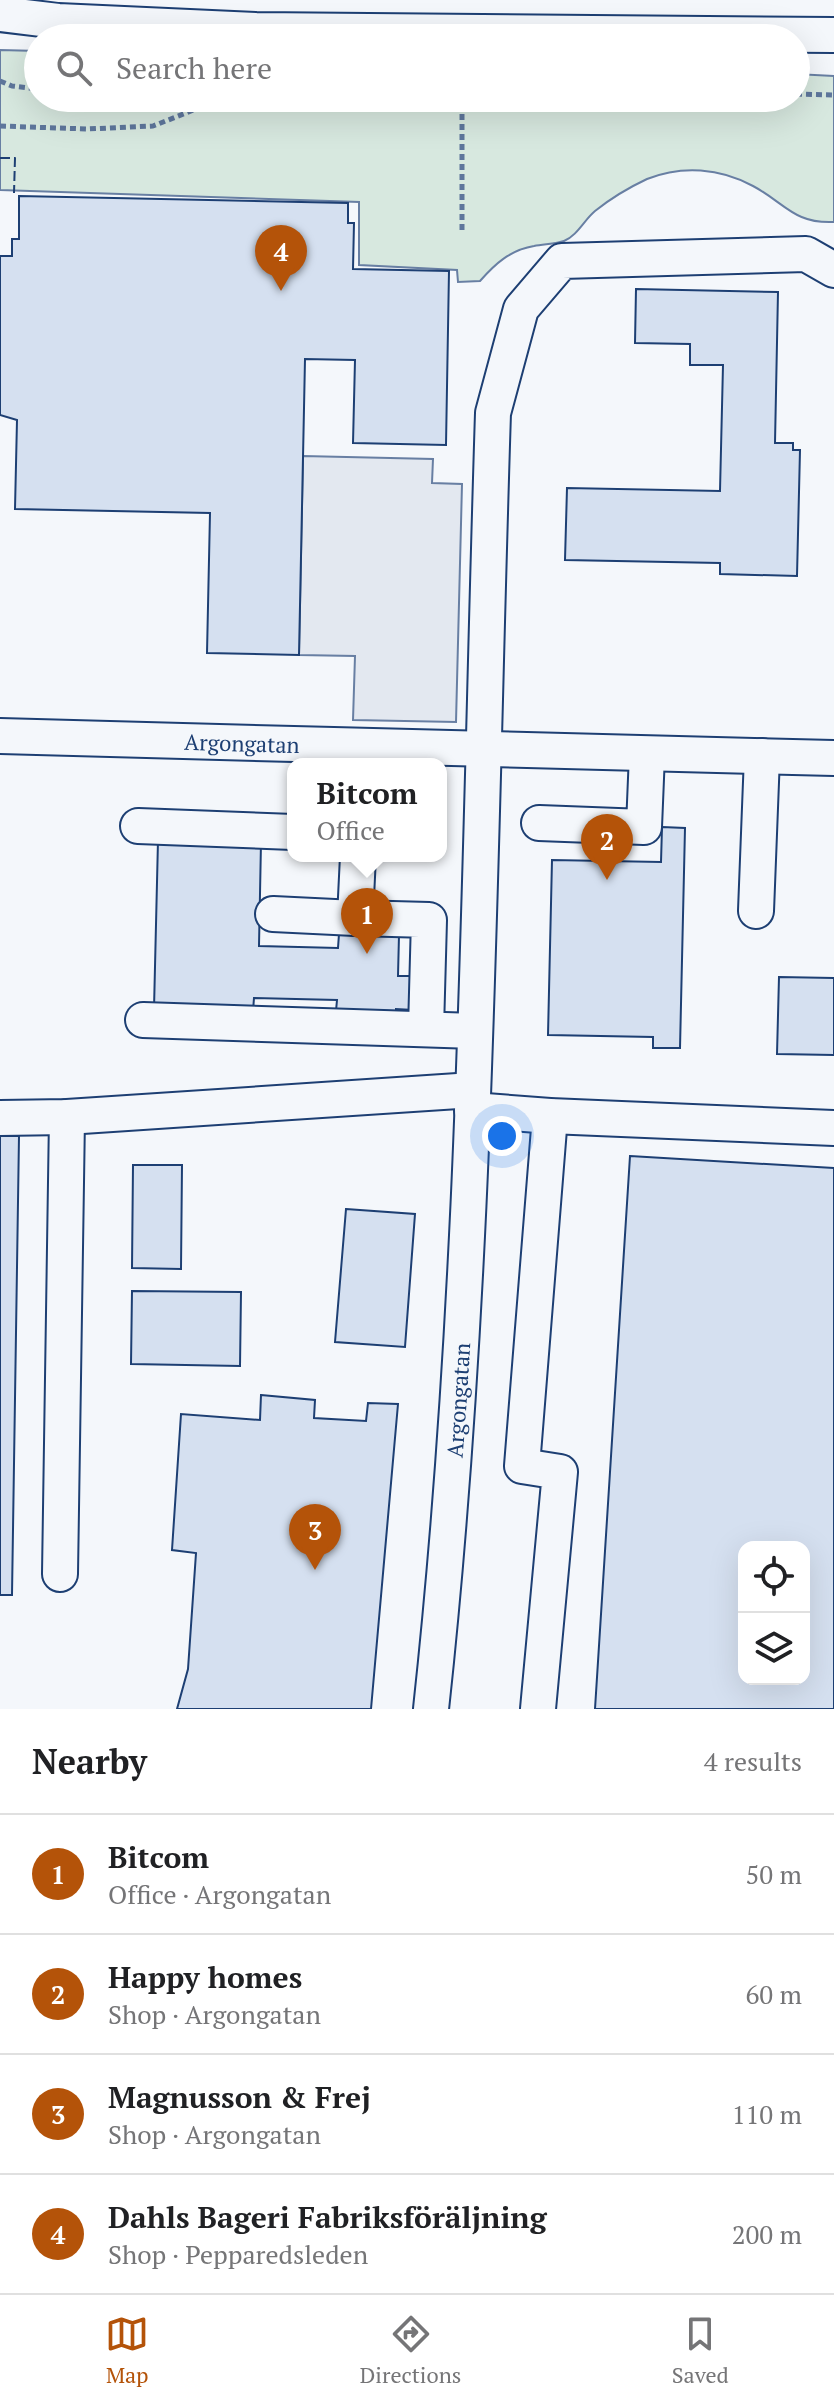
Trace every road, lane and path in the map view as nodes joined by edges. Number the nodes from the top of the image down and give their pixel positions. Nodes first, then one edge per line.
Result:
1 (0, 14) edge
2 (58, 21) junction
3 (0, 23) edge
4 (146, 24) edge
5 (810, 35) edge
6 (834, 35) edge
7 (0, 81) edge
8 (24, 87) edge
9 (810, 94) edge
10 (834, 95) edge
11 (188, 112) edge
12 (462, 112) edge
13 (0, 126) edge
14 (462, 230) dead end
15 (834, 270) edge
16 (0, 736) edge
17 (482, 751) junction
18 (647, 754) junction
19 (363, 755) edge
20 (762, 756) junction
21 (834, 758) edge
22 (539, 823) dead end
23 (138, 826) dead end
24 (287, 832) edge
25 (358, 862) edge
26 (756, 911) dead end
27 (273, 914) dead end
28 (355, 918) junction
29 (143, 1020) dead end
30 (426, 1029) junction
31 (475, 1031) junction
32 (473, 1100) junction
33 (550, 1116) junction
34 (67, 1117) junction
35 (0, 1118) edge
36 (834, 1128) edge
37 (60, 1574) dead end
38 (431, 1709) edge
39 (538, 1709) edge

1 - 2 street
2 - 3 street
2 - 4 street
5 - 6 street
7 - 8 path
9 - 10 path
11 - 13 path
12 - 14 path
15 - 17 street
16 - 19 street, Argongatan
17 - 18 street, Argongatan
17 - 19 street, Argongatan
17 - 31 street, Argongatan
18 - 20 street, Argongatan
18 - 22 street
20 - 21 street, Argongatan
20 - 26 street
23 - 24 street
25 - 28 street
27 - 28 street
28 - 30 street
29 - 30 street
30 - 31 street
31 - 32 street, Argongatan
32 - 33 street
32 - 34 street
32 - 38 street, Argongatan
33 - 36 street
33 - 39 street
34 - 35 street
34 - 37 street

